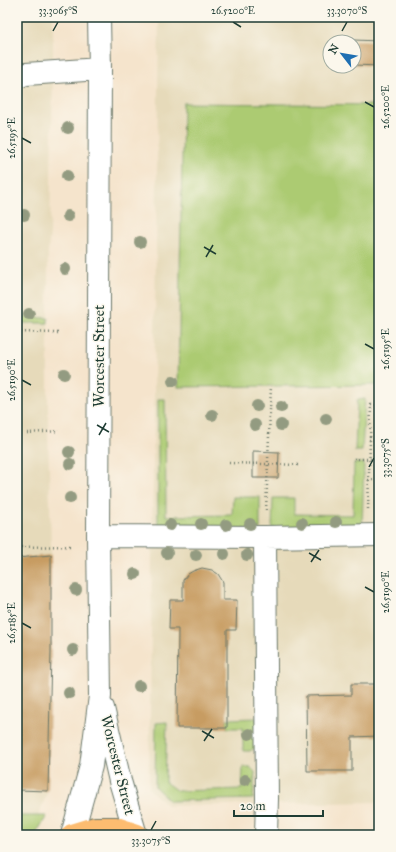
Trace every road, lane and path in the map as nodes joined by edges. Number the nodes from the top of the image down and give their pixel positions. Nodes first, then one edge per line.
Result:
1 (99, 17) edge
2 (100, 69) junction
3 (17, 77) edge
4 (17, 332) edge
5 (58, 332) dead end
6 (271, 386) dead end
7 (379, 405) edge
8 (59, 431) dead end
9 (27, 433) dead end
10 (369, 440) junction
11 (379, 440) edge
12 (354, 459) dead end
13 (369, 459) junction
14 (378, 459) edge
15 (229, 463) dead end
16 (267, 464) junction
17 (300, 465) dead end
18 (368, 480) junction
19 (379, 480) edge
20 (368, 512) dead end
21 (379, 535) edge
22 (98, 536) junction
23 (265, 537) junction
24 (100, 696) junction
25 (72, 835) edge
26 (137, 835) edge
27 (266, 835) edge

1 - 2 street, Worcester Street
2 - 3 street
2 - 22 street, Worcester Street
4 - 5 path
6 - 16 path
7 - 10 path
8 - 9 path
10 - 11 path
10 - 13 path
12 - 13 path
13 - 14 path
13 - 18 path
15 - 16 path
16 - 17 path
16 - 23 path
18 - 19 path
18 - 20 path
21 - 23 street
22 - 23 street
22 - 24 street, Worcester Street
23 - 27 street
24 - 25 street, Worcester Street
24 - 26 street, Worcester Street
25 - 26 main road

